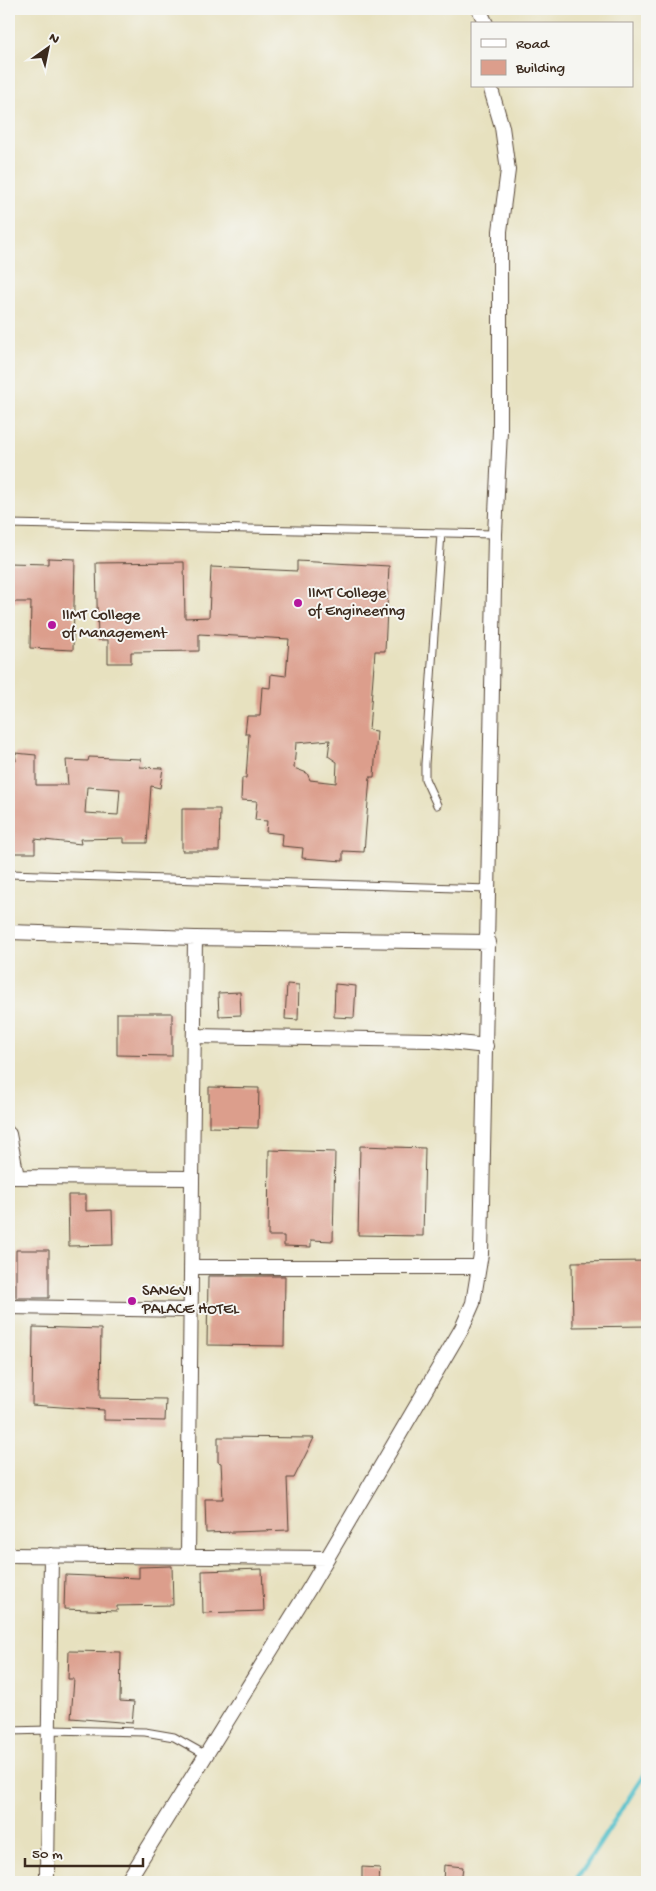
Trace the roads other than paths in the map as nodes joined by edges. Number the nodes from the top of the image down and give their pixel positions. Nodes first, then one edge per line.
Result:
1 (479, 9) edge
2 (485, 22) edge
3 (491, 88) edge
4 (9, 524) edge
5 (441, 533) junction
6 (495, 534) junction
7 (437, 805) dead end
8 (9, 874) edge
9 (489, 889) junction
10 (9, 932) edge
11 (195, 938) junction
12 (488, 942) junction
13 (194, 1036) junction
14 (486, 1046) junction
15 (9, 1134) edge
16 (13, 1177) edge
17 (191, 1178) junction
18 (191, 1266) junction
19 (479, 1267) junction
20 (9, 1307) edge
21 (189, 1310) junction
22 (9, 1555) edge
23 (51, 1555) junction
24 (188, 1556) junction
25 (327, 1558) junction
26 (49, 1730) junction
27 (9, 1731) edge
28 (206, 1755) junction
29 (47, 1875) dead end
30 (127, 1882) edge

1 - 2 street
3 - 6 street
4 - 5 lane
5 - 6 lane
5 - 7 lane
6 - 9 street
8 - 9 lane
9 - 12 street
10 - 11 street
11 - 12 street
11 - 13 street
12 - 14 street
13 - 14 street
13 - 17 street
14 - 19 street
15 - 16 street
16 - 17 street
17 - 18 street
18 - 19 street
18 - 21 street
19 - 25 street
20 - 21 street
21 - 24 street
22 - 23 street
23 - 24 street
23 - 26 street
24 - 25 street
25 - 28 street
26 - 27 lane
26 - 28 lane
26 - 29 street
28 - 30 street

